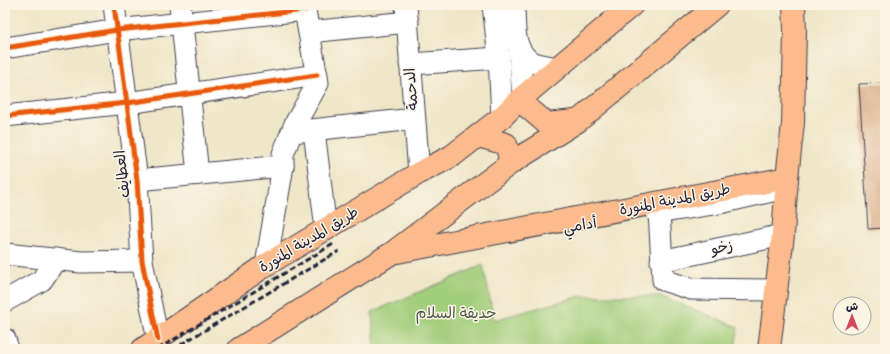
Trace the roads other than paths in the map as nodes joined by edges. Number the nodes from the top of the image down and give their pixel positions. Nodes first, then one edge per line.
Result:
1 (114, 5) edge
2 (493, 5) edge
3 (514, 5) edge
4 (632, 5) edge
5 (717, 5) edge
6 (794, 5) edge
7 (304, 8) edge
8 (181, 14) edge
9 (407, 14) edge
10 (117, 30) junction
11 (309, 32) junction
12 (5, 48) edge
13 (519, 48) junction
14 (498, 58) junction
15 (410, 64) junction
16 (557, 68) junction
17 (317, 75) junction
18 (190, 93) junction
19 (521, 98) junction
20 (127, 103) junction
21 (5, 116) edge
22 (502, 117) junction
23 (414, 119) junction
24 (578, 121) junction
25 (314, 130) junction
26 (292, 132) junction
27 (478, 136) junction
28 (511, 163) junction
29 (283, 166) junction
30 (419, 173) junction
31 (198, 174) junction
32 (787, 178) junction
33 (137, 180) junction
34 (659, 212) junction
35 (326, 230) junction
36 (783, 235) junction
37 (392, 253) junction
38 (5, 254) edge
39 (56, 259) junction
40 (142, 261) junction
41 (661, 261) junction
42 (266, 265) junction
43 (776, 290) junction
44 (5, 301) edge
45 (5, 339) edge
46 (151, 344) edge
47 (8, 349) edge
48 (239, 349) edge
49 (769, 349) edge

1 - 10 street, العطايف
2 - 14 street
3 - 13 street
4 - 16 main road, طريق المدينة المنورة
5 - 24 main road, طريق المدينة المنورة
6 - 32 main road
7 - 8 street
7 - 11 street
8 - 10 street
8 - 18 street
9 - 11 street
9 - 15 street, الدحمة
10 - 12 street
10 - 20 street, العطايف
11 - 17 street
13 - 16 street
13 - 19 street
14 - 15 street
14 - 22 street
15 - 23 street, الدحمة
16 - 19 main road, طريق المدينة المنورة
17 - 18 street
17 - 26 street
18 - 20 street
18 - 31 street
19 - 22 main road, طريق المدينة المنورة
19 - 24 main road
20 - 21 street
20 - 33 street, العطايف
22 - 27 main road, طريق المدينة المنورة
23 - 25 street
23 - 30 street, الدحمة
24 - 28 main road, طريق المدينة المنورة
25 - 26 street
25 - 35 street
26 - 29 street
27 - 28 main road
27 - 30 main road, طريق المدينة المنورة
28 - 37 main road, طريق المدينة المنورة
29 - 31 street
29 - 42 street
30 - 35 main road, طريق المدينة المنورة
31 - 33 street
32 - 34 street, أدامي
32 - 36 main road
32 - 37 main road, طريق المدينة المنورة
33 - 40 street, العطايف
34 - 37 street, أدامي
34 - 41 street
35 - 42 main road, طريق المدينة المنورة
36 - 41 street, زخو
36 - 43 main road
37 - 48 main road, طريق المدينة المنورة
38 - 39 street
39 - 40 street
39 - 44 street
40 - 46 street, العطايف
41 - 43 street
42 - 46 main road, طريق المدينة المنورة
43 - 49 main road
45 - 47 street

